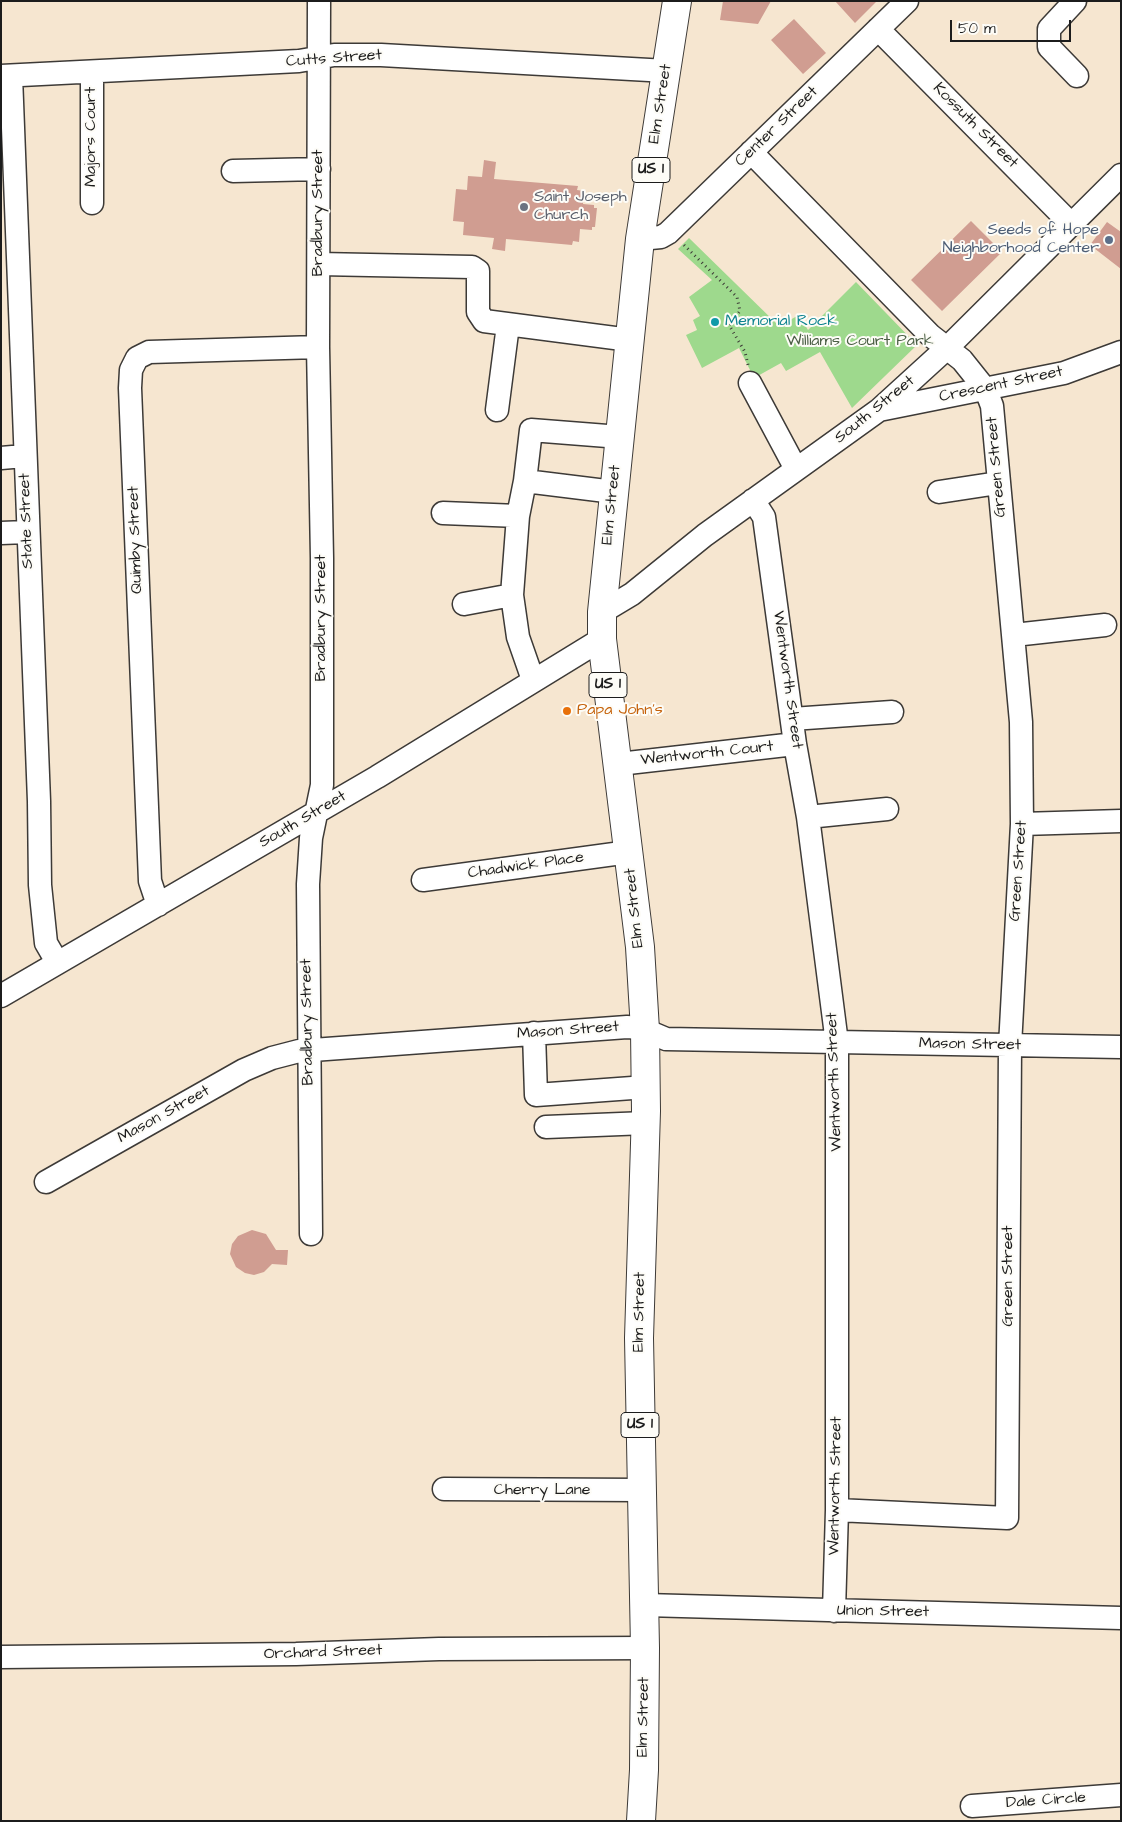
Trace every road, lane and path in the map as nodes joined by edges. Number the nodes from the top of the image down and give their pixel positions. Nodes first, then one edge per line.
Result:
1 (319, 1) edge
2 (678, 1) edge
3 (907, 1) edge
4 (1075, 1) edge
5 (878, 29) junction
6 (320, 56) junction
7 (666, 71) junction
8 (92, 72) junction
9 (6, 76) edge
10 (1077, 76) dead end
11 (751, 152) junction
12 (320, 169) junction
13 (233, 171) dead end
14 (1121, 175) edge
15 (92, 203) dead end
16 (1071, 224) junction
17 (640, 238) junction
18 (684, 244) dead end
19 (319, 264) junction
20 (10, 273) edge
21 (507, 325) junction
22 (630, 340) junction
23 (318, 347) junction
24 (947, 348) junction
25 (1121, 352) edge
26 (750, 383) joint
27 (986, 390) junction
28 (497, 410) dead end
29 (879, 410) junction
30 (620, 437) junction
31 (24, 456) junction
32 (1, 458) edge
33 (796, 469) junction
34 (525, 481) junction
35 (998, 483) junction
36 (614, 492) junction
37 (939, 492) dead end
38 (753, 500) junction
39 (443, 513) dead end
40 (518, 516) junction
41 (1, 532) edge
42 (27, 532) junction
43 (512, 595) junction
44 (464, 604) dead end
45 (602, 612) junction
46 (1106, 625) dead end
47 (1014, 635) junction
48 (602, 639) junction
49 (533, 680) junction
50 (892, 712) dead end
51 (792, 719) junction
52 (795, 744) junction
53 (619, 764) junction
54 (887, 809) dead end
55 (318, 811) junction
56 (808, 818) junction
57 (1121, 821) edge
58 (1022, 824) junction
59 (629, 852) junction
60 (423, 880) dead end
61 (158, 905) junction
62 (57, 962) junction
63 (1, 996) edge
64 (645, 1030) junction
65 (534, 1033) junction
66 (836, 1043) junction
67 (1010, 1046) junction
68 (1121, 1047) edge
69 (310, 1050) junction
70 (646, 1087) junction
71 (646, 1123) junction
72 (546, 1127) dead end
73 (46, 1182) dead end
74 (311, 1234) dead end
75 (444, 1490) dead end
76 (641, 1490) junction
77 (837, 1510) junction
78 (645, 1605) junction
79 (834, 1611) junction
80 (1121, 1618) edge
81 (645, 1648) junction
82 (1, 1657) edge
83 (1121, 1795) edge
84 (972, 1806) dead end
85 (640, 1821) edge

1 - 6 street, Bradbury Street
2 - 7 main road, Elm Street / US 1
3 - 5 street, Center Street
4 - 10 street
5 - 11 street, Center Street
5 - 16 street, Kossuth Street
6 - 7 street, Cutts Street
6 - 8 street, Cutts Street
6 - 12 street, Bradbury Street
7 - 17 main road, Elm Street / US 1
8 - 9 street, Cutts Street
8 - 15 street, Majors Court
9 - 20 street, State Street
11 - 17 street, Center Street
11 - 24 street, Green Street
12 - 13 street
12 - 19 street, Bradbury Street
14 - 16 street, South Street
16 - 24 street, South Street
17 - 22 main road, Elm Street / US 1
18 - 26 path
19 - 21 street
19 - 23 street, Bradbury Street
20 - 31 street, State Street
21 - 22 street
21 - 28 street
22 - 30 main road, Elm Street / US 1
23 - 55 street, Bradbury Street
23 - 61 street, Quimby Street
24 - 27 street, Green Street
24 - 29 street, South Street
25 - 27 street, Crescent Street
26 - 33 street
27 - 29 street, Crescent Street
27 - 35 street, Green Street
29 - 33 street, South Street
30 - 34 street
30 - 36 main road, Elm Street / US 1
31 - 32 street
31 - 42 street, State Street
33 - 38 street, South Street
34 - 36 street
34 - 40 street
35 - 37 street
35 - 47 street, Green Street
36 - 45 main road, Elm Street / US 1
38 - 45 street, South Street
38 - 51 street, Wentworth Street
39 - 40 street
40 - 43 street
41 - 42 street
42 - 62 street, State Street
43 - 44 street
43 - 49 street
45 - 48 main road, Elm Street / US 1
46 - 47 street
47 - 58 street, Green Street
48 - 49 street, South Street
48 - 53 main road, Elm Street / US 1
49 - 55 street, South Street
50 - 51 street
51 - 52 street, Wentworth Street
52 - 53 street, Wentworth Court
52 - 56 street, Wentworth Street
53 - 59 main road, Elm Street / US 1
54 - 56 street
55 - 61 street, South Street
55 - 69 street, Bradbury Street
56 - 66 street, Wentworth Street
57 - 58 street
58 - 67 street, Green Street
59 - 60 street, Chadwick Place
59 - 64 main road, Elm Street / US 1
61 - 62 street, South Street
62 - 63 street, South Street
64 - 65 street, Mason Street
64 - 66 street, Mason Street
64 - 70 main road, Elm Street / US 1
65 - 69 street, Mason Street
65 - 70 street
66 - 67 street, Mason Street
66 - 77 street, Wentworth Street
67 - 68 street, Mason Street
67 - 77 street, Green Street
69 - 73 street, Mason Street
69 - 74 street, Bradbury Street
70 - 71 main road, Elm Street / US 1
71 - 72 street
71 - 76 main road, Elm Street / US 1
75 - 76 street, Cherry Lane
76 - 78 main road, Elm Street / US 1
77 - 79 street, Wentworth Street
78 - 79 street, Union Street
78 - 81 main road, Elm Street / US 1
79 - 80 street, Union Street
81 - 82 street, Orchard Street
81 - 85 main road, Elm Street / US 1
83 - 84 street, Dale Circle

